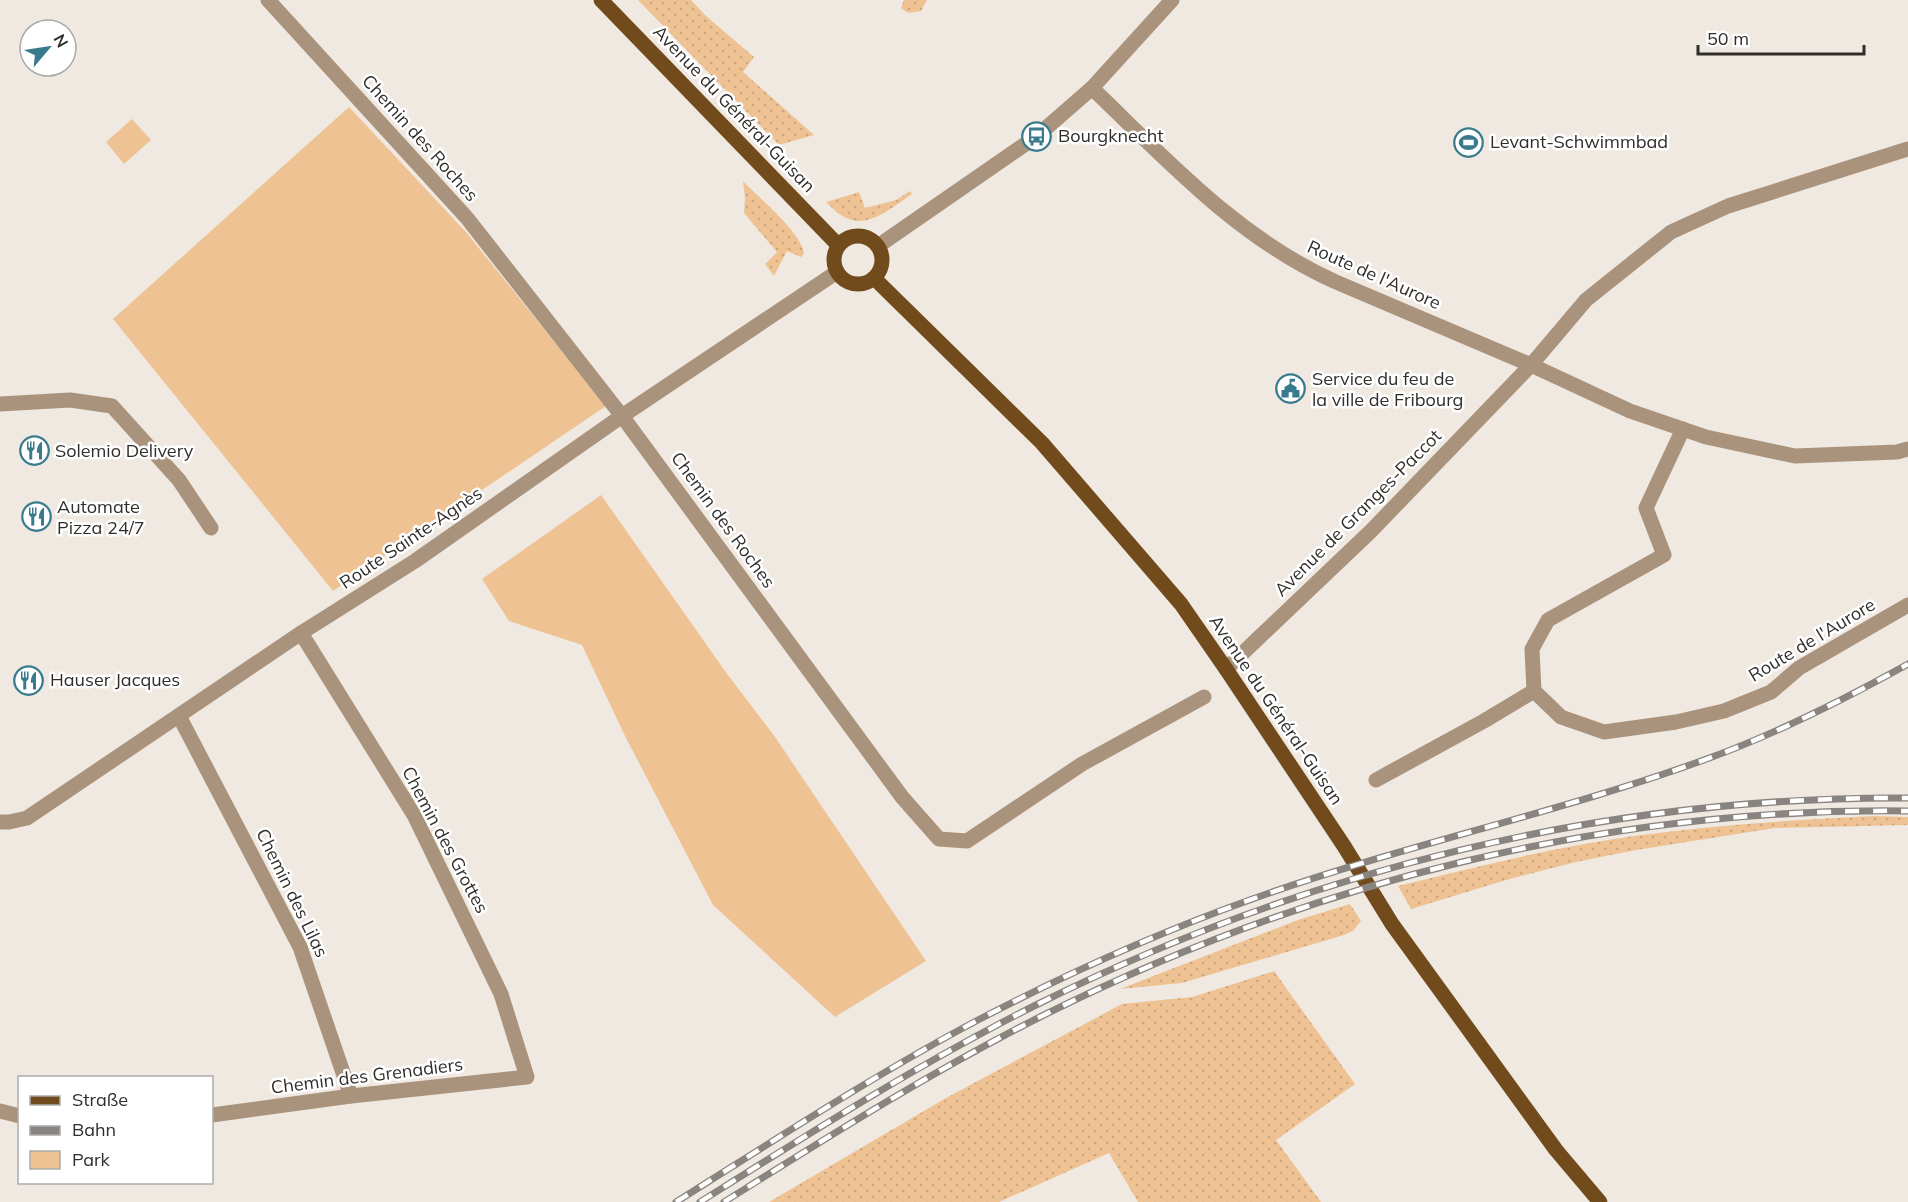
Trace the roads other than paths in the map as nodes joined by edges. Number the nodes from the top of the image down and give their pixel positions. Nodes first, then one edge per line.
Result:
1 (268, 0) edge
2 (601, 0) edge
3 (1172, 0) edge
4 (1092, 88) junction
5 (1908, 149) edge
6 (838, 245) junction
7 (878, 246) junction
8 (837, 272) junction
9 (874, 278) junction
10 (1531, 365) junction
11 (0, 404) edge
12 (622, 416) junction
13 (1683, 429) junction
14 (1908, 448) edge
15 (211, 528) dead end
16 (1908, 605) edge
17 (301, 633) junction
18 (1226, 669) junction
19 (1534, 691) junction
20 (1204, 697) dead end
21 (179, 716) junction
22 (1376, 780) dead end
23 (0, 822) edge
24 (527, 1077) joint
25 (351, 1096) junction
26 (0, 1111) edge
27 (213, 1115) edge
28 (18, 1116) edge
29 (1600, 1202) edge

1 - 12 street, Chemin des Roches
2 - 6 main road, Avenue du Général-Guisan
3 - 4 street
4 - 7 street
4 - 10 street, Route de l'Aurore
5 - 10 street, Avenue de Granges-Paccot
6 - 7 main road
6 - 8 main road
7 - 9 main road
8 - 9 main road
8 - 12 street, Route Sainte-Agnès
9 - 18 main road, Avenue du Général-Guisan
10 - 13 street, Route de l'Aurore
10 - 18 street, Avenue de Granges-Paccot
11 - 15 street
12 - 17 street, Route Sainte-Agnès
12 - 20 street, Chemin des Roches
13 - 14 street, Route de l'Aurore
13 - 19 street
16 - 19 street, Route de l'Aurore
17 - 21 street, Route Sainte-Agnès
17 - 24 street, Chemin des Grottes
18 - 29 main road, Avenue du Général-Guisan
19 - 22 street
21 - 23 street, Route Sainte-Agnès
21 - 25 street, Chemin des Lilas
24 - 25 street, Chemin des Grenadiers
25 - 27 street, Chemin des Grenadiers
26 - 28 street

